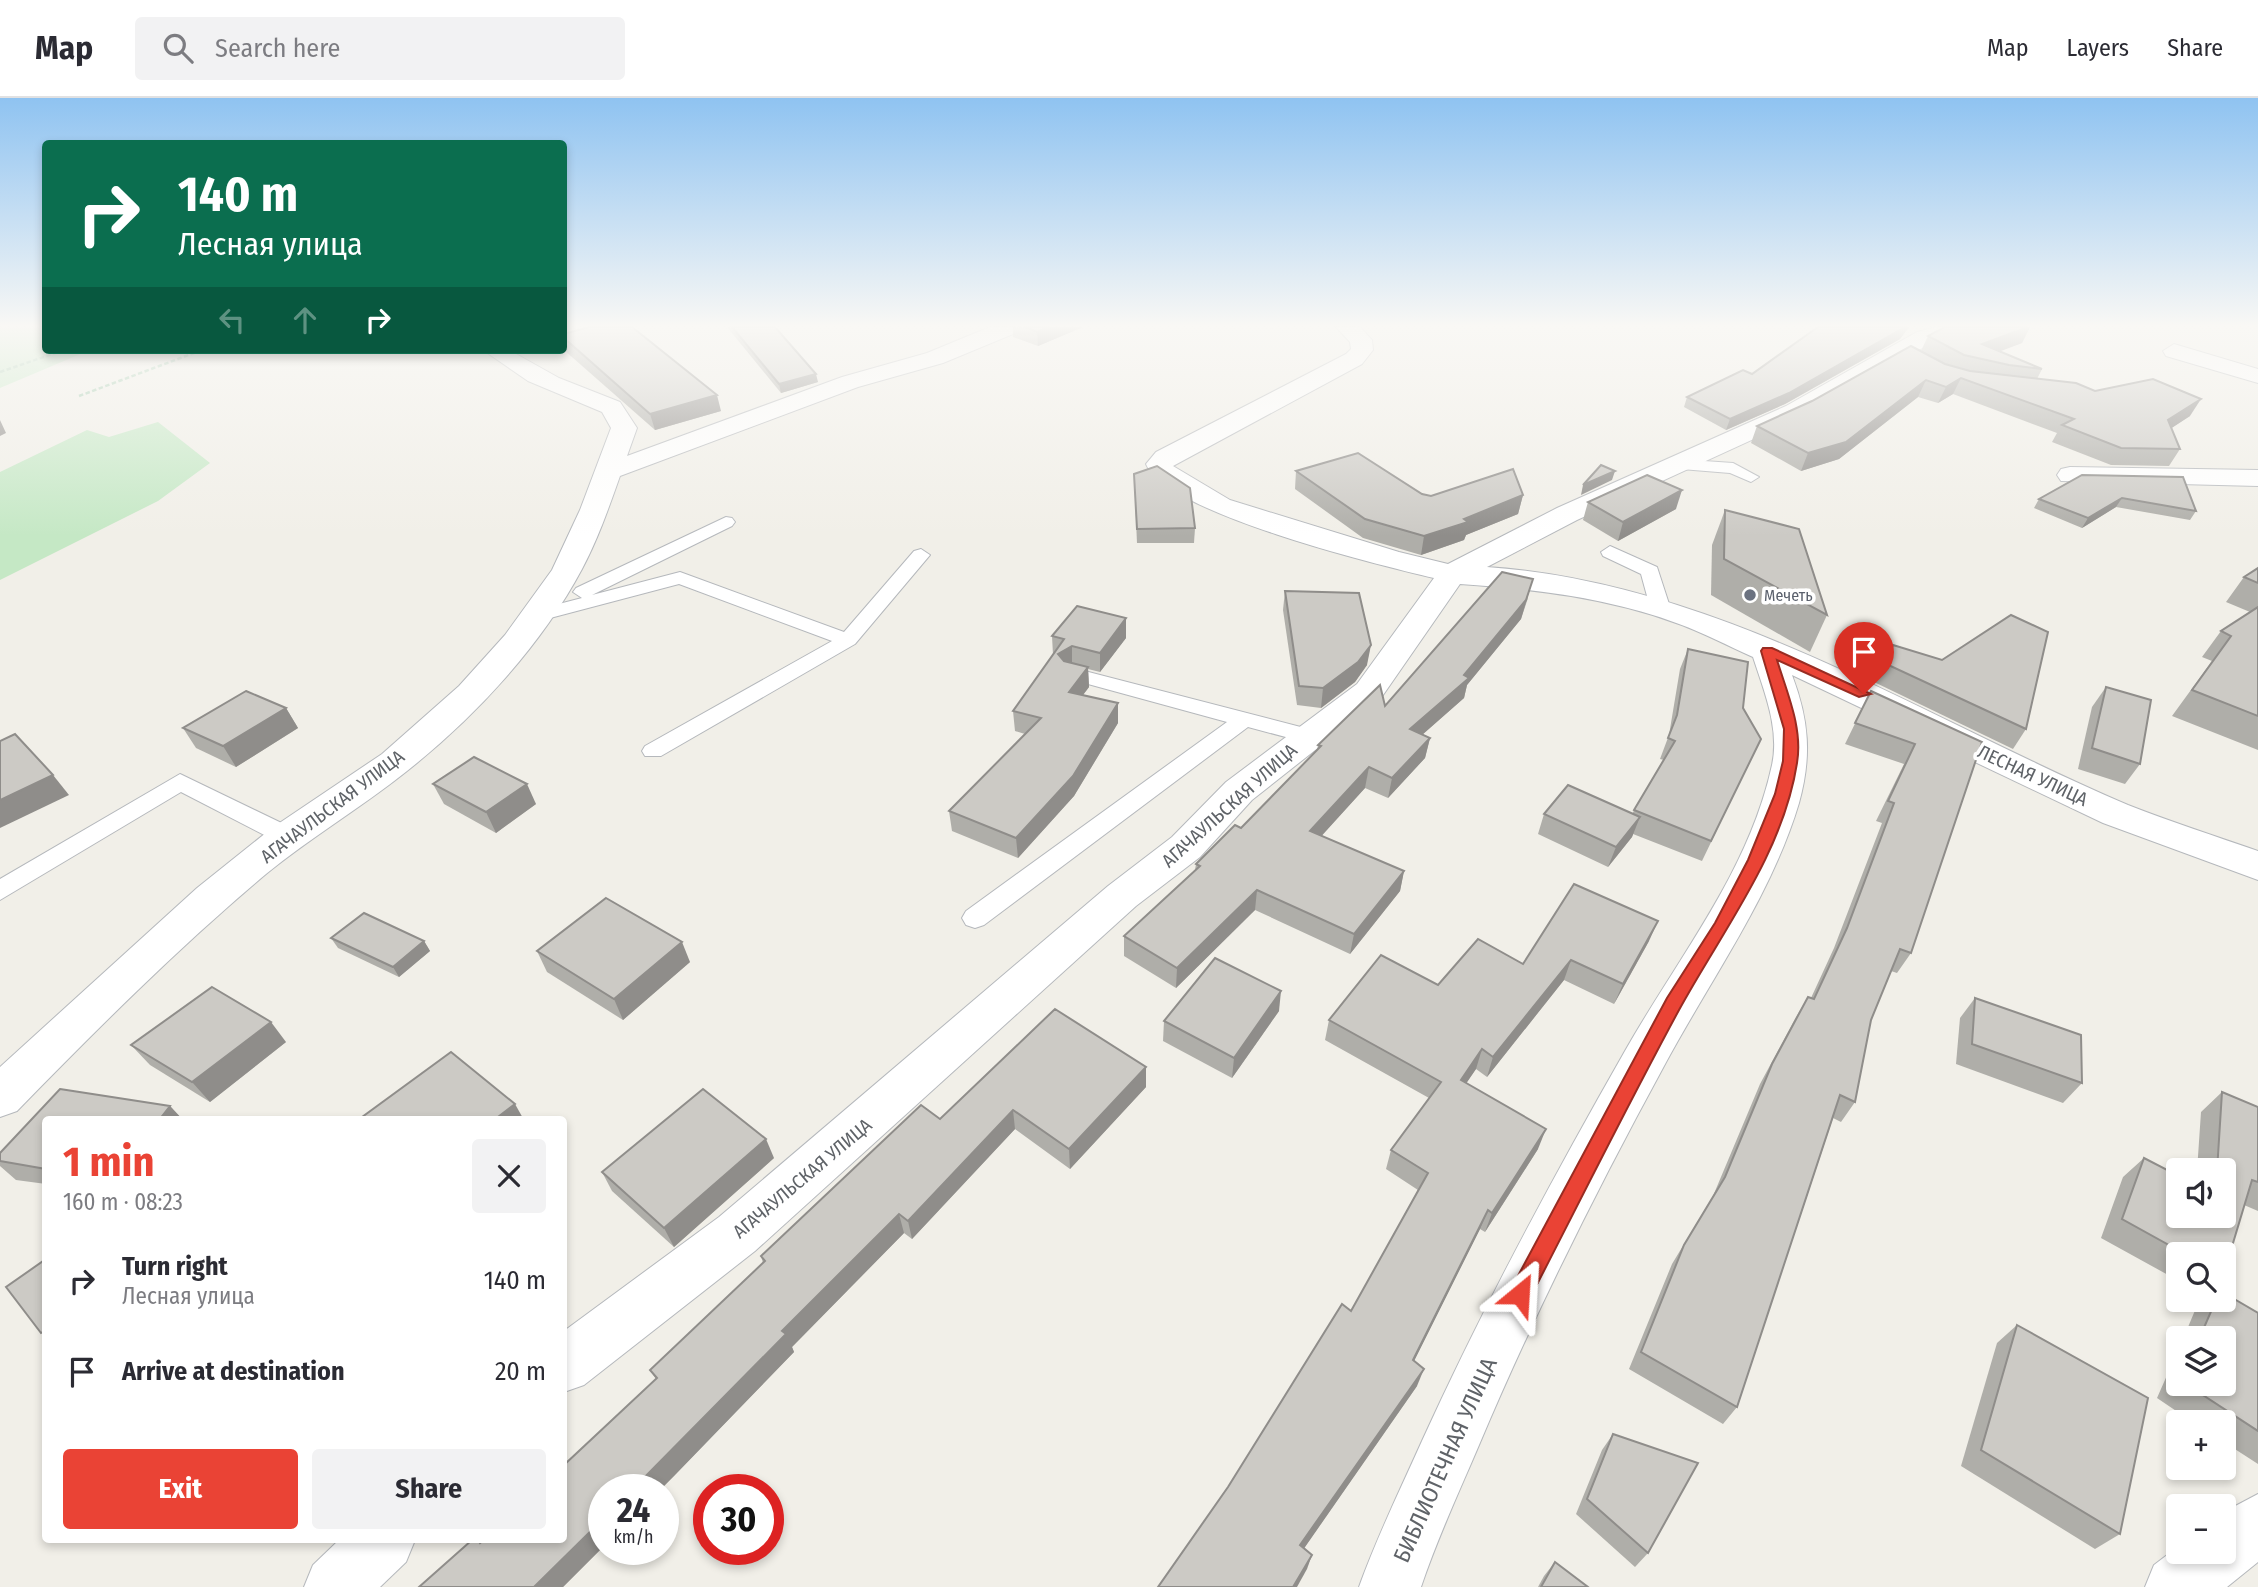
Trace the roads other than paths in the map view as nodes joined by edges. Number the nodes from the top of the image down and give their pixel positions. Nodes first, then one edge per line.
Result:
1 (585, 396) edge
2 (812, 396) edge
3 (1282, 396) edge
4 (1821, 396) edge
5 (1675, 464) junction
6 (608, 471) junction
7 (2070, 475) dead end
8 (1751, 477) dead end
9 (2258, 478) edge
10 (726, 522) dead end
11 (1610, 552) dead end
12 (920, 555) dead end
13 (1452, 574) junction
14 (1660, 607) junction
15 (536, 616) junction
16 (848, 640) junction
17 (1768, 651) junction
18 (1073, 674) edge
19 (1245, 719) junction
20 (1308, 736) junction
21 (653, 751) dead end
22 (287, 836) junction
23 (2258, 866) edge
24 (0, 891) edge
25 (975, 918) dead end
26 (0, 1097) edge
27 (567, 1363) edge
28 (2258, 1524) edge
29 (2236, 1541) edge
30 (381, 1543) edge
31 (2206, 1564) edge
32 (335, 1587) edge
33 (1390, 1587) edge
34 (2176, 1587) edge

1 - 6 street, АГАЧАУЛЬСКАЯ УЛИЦА
2 - 6 street
3 - 13 street, ЛЕСНАЯ УЛИЦА
4 - 5 street, АГАЧАУЛЬСКАЯ УЛИЦА
5 - 8 lane
5 - 13 street, АГАЧАУЛЬСКАЯ УЛИЦА
6 - 15 street, АГАЧАУЛЬСКАЯ УЛИЦА
7 - 9 street
10 - 15 lane
11 - 14 lane
12 - 16 lane
13 - 14 street, ЛЕСНАЯ УЛИЦА
13 - 20 street, АГАЧАУЛЬСКАЯ УЛИЦА
14 - 17 street, ЛЕСНАЯ УЛИЦА
15 - 16 lane
15 - 22 street, АГАЧАУЛЬСКАЯ УЛИЦА
16 - 21 lane
17 - 23 street, ЛЕСНАЯ УЛИЦА
17 - 33 street, БИБЛИОТЕЧНАЯ УЛИЦА
18 - 19 lane
19 - 20 lane
19 - 25 lane
20 - 27 street, АГАЧАУЛЬСКАЯ УЛИЦА
22 - 24 lane
22 - 26 street, АГАЧАУЛЬСКАЯ УЛИЦА
28 - 29 street
30 - 32 street
31 - 34 street

